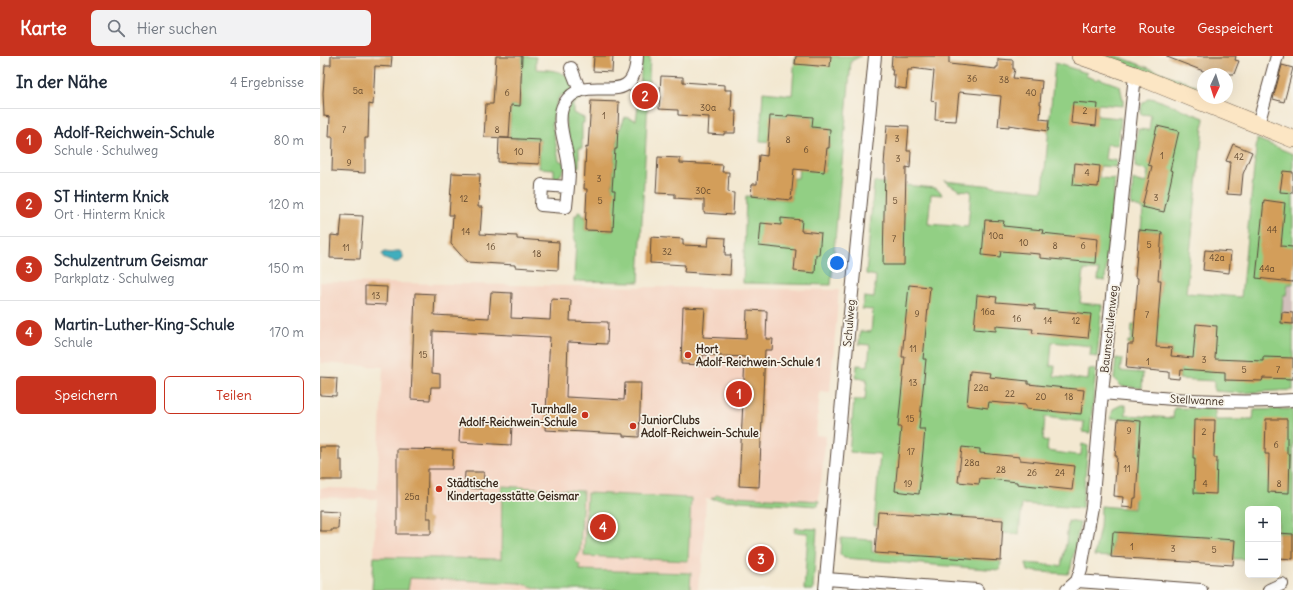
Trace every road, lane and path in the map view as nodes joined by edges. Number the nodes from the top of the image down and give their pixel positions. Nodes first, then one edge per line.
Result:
1 (637, 56) edge
2 (875, 56) edge
3 (1080, 56) edge
4 (1277, 56) edge
5 (571, 68) dead end
6 (1135, 75) junction
7 (580, 91) junction
8 (1258, 125) junction
9 (1293, 140) edge
10 (568, 187) dead end
11 (1102, 393) junction
12 (1293, 400) edge
13 (1077, 581) junction
14 (826, 584) edge
15 (1282, 584) dead end
16 (977, 590) edge
17 (1067, 590) edge
18 (1200, 590) edge
19 (1269, 590) edge

1 - 7 street
2 - 14 street, Schulweg
3 - 6 street
4 - 8 street
5 - 7 street
6 - 8 street
6 - 11 street, Baumschulenweg
7 - 10 street
8 - 9 street
11 - 12 street, Stellwanne
11 - 13 street, Baumschulenweg
13 - 17 street
13 - 18 street
14 - 16 street
15 - 19 street

